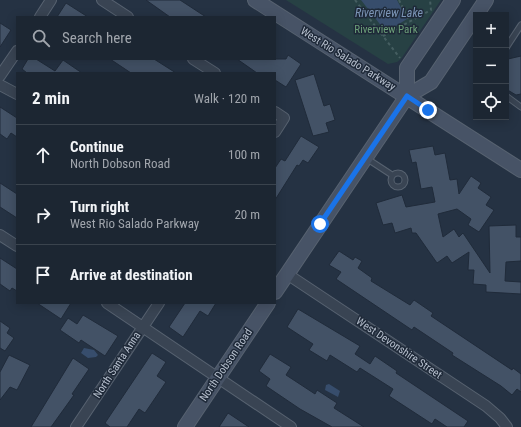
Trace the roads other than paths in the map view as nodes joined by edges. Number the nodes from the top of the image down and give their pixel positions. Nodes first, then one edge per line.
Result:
1 (51, 0) edge
2 (102, 0) edge
3 (255, 0) edge
4 (453, 0) edge
5 (486, 0) edge
6 (41, 16) edge
7 (126, 16) edge
8 (521, 25) edge
9 (509, 43) edge
10 (16, 52) edge
11 (195, 60) edge
12 (213, 72) edge
13 (0, 76) edge
14 (0, 85) edge
15 (16, 93) edge
16 (407, 96) junction
17 (509, 98) edge
18 (521, 106) edge
19 (276, 113) edge
20 (276, 130) edge
21 (365, 157) junction
22 (521, 170) edge
23 (392, 175) dead end
24 (0, 235) edge
25 (16, 245) edge
26 (287, 274) junction
27 (276, 290) edge
28 (110, 304) edge
29 (158, 304) edge
30 (267, 304) edge
31 (143, 326) junction
32 (217, 379) junction
33 (76, 427) edge
34 (185, 427) edge
35 (291, 427) edge
36 (507, 427) edge

1 - 6 street
2 - 7 street
3 - 16 main road, West Rio Salado Parkway
4 - 16 main road
5 - 16 main road
8 - 9 lane
10 - 13 street
11 - 12 street
14 - 15 street
16 - 21 main road
16 - 22 main road, West Rio Salado Parkway
17 - 18 lane
19 - 20 street
21 - 23 lane
21 - 26 main road
24 - 25 street
26 - 27 main road
26 - 36 street, West Devonshire Street
28 - 31 street
29 - 31 street, North Santa Anna
30 - 32 main road, North Dobson Road
31 - 32 street
31 - 33 street, North Santa Anna
32 - 34 main road, North Dobson Road
32 - 35 street

